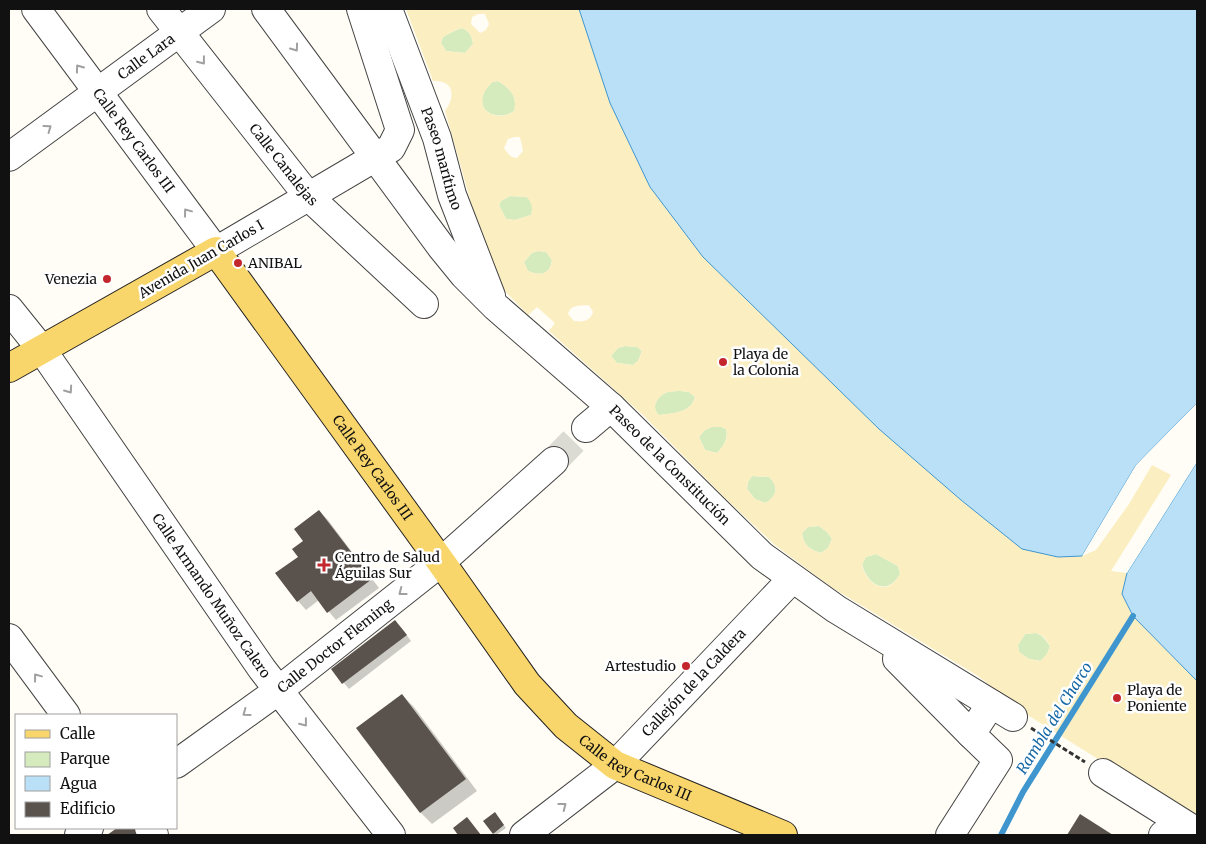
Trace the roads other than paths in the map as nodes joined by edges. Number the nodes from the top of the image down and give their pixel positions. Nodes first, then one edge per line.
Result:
1 (36, 9) edge
2 (161, 9) edge
3 (211, 9) edge
4 (266, 9) edge
5 (361, 9) edge
6 (388, 9) edge
7 (179, 33) junction
8 (98, 92) junction
9 (383, 153) junction
10 (9, 157) edge
11 (308, 196) junction
12 (216, 251) junction
13 (424, 304) dead end
14 (496, 307) junction
15 (9, 308) edge
16 (42, 350) junction
17 (9, 368) edge
18 (611, 407) junction
19 (586, 428) tunnel mouth
20 (554, 461) tunnel mouth
21 (441, 562) junction
22 (792, 579) junction
23 (868, 630) junction
24 (9, 638) edge
25 (278, 690) junction
26 (65, 714) edge
27 (971, 734) junction
28 (178, 763) edge
29 (616, 765) junction
30 (1098, 770) road end
31 (1197, 832) edge
32 (392, 835) edge
33 (524, 835) edge
34 (783, 835) edge
35 (950, 835) edge

8 -> 1 street, Calle Rey Carlos III
2 - 7 street, Calle Canalejas
3 - 7 street, Calle Lara
4 -> 9 street, Paseo de la Constitución
5 - 9 street
6 - 14 street, Paseo marítimo
7 - 8 street, Calle Lara
7 -> 11 street, Calle Canalejas
10 -> 8 street, Calle Lara
12 -> 8 street, Calle Rey Carlos III
9 - 11 street, Avenida Juan Carlos I
9 - 14 street, Paseo de la Constitución
11 - 12 street, Avenida Juan Carlos I
11 - 13 street, Calle Canalejas
12 - 16 main road, Avenida Juan Carlos I
12 - 21 main road, Calle Rey Carlos III
14 - 18 street, Paseo de la Constitución
15 - 16 street, Calle Armando Muñoz Calero
16 - 17 main road, Avenida Juan Carlos I
16 -> 25 street, Calle Armando Muñoz Calero
18 - 19 street
18 - 22 street, Paseo de la Constitución
20 - 21 street, Calle Doctor Fleming
21 -> 25 street, Calle Doctor Fleming
21 - 29 main road, Calle Rey Carlos III
22 - 23 street, Paseo de la Constitución
22 - 29 street, Callejón de la Caldera
23 - 27 street
23 - 27 street, Paseo de la Constitución
26 -> 24 street
25 -> 28 street, Calle Doctor Fleming
25 -> 32 street, Calle Armando Muñoz Calero
27 - 35 street
33 -> 29 street, Callejón de la Caldera
29 - 34 main road, Calle Rey Carlos III
30 - 31 street

